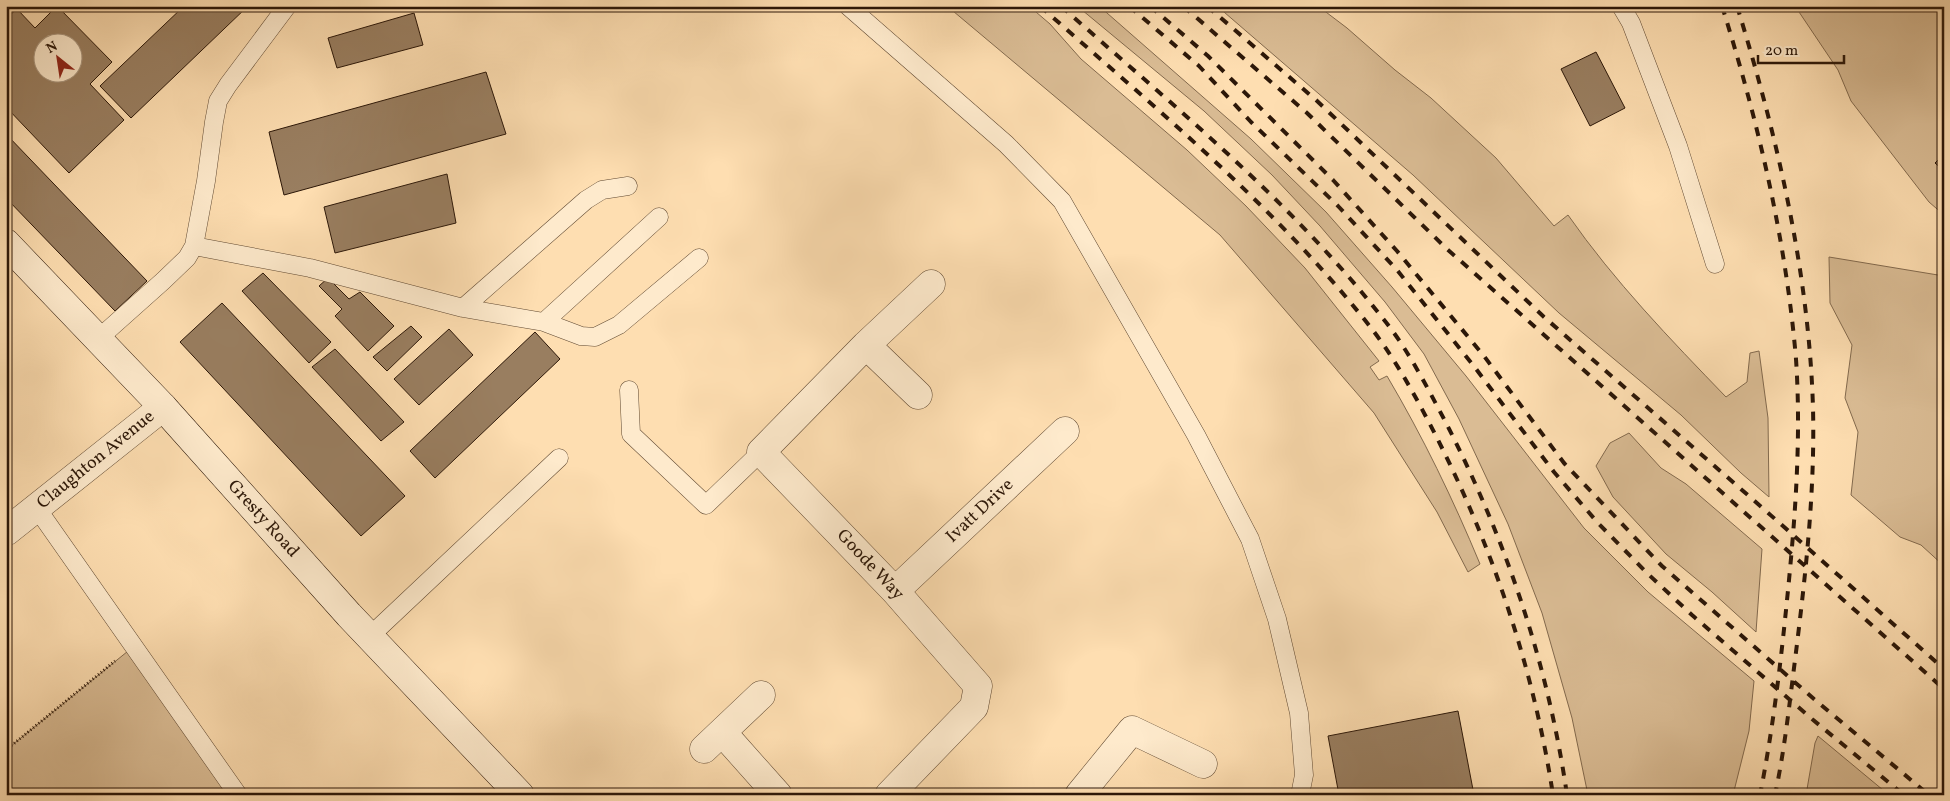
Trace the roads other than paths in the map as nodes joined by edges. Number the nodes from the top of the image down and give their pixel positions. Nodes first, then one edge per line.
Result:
1 (287, 6) edge
2 (848, 6) edge
3 (1621, 6) edge
4 (628, 186) dead end
5 (659, 217) dead end
6 (6, 242) edge
7 (194, 246) junction
8 (699, 258) dead end
9 (1715, 264) dead end
10 (931, 284) dead end
11 (463, 308) junction
12 (544, 322) junction
13 (98, 339) junction
14 (866, 345) junction
15 (629, 390) dead end
16 (918, 395) dead end
17 (162, 406) junction
18 (1065, 431) dead end
19 (762, 452) junction
20 (559, 458) dead end
21 (36, 507) junction
22 (6, 532) edge
23 (895, 591) junction
24 (369, 637) junction
25 (762, 695) dead end
26 (1203, 764) dead end
27 (238, 795) edge
28 (520, 795) edge
29 (778, 795) edge
30 (889, 795) edge
31 (1078, 795) edge
32 (1300, 795) edge

1 - 7 lane
2 - 32 lane
3 - 9 lane
4 - 11 lane
5 - 12 lane
6 - 13 street, Gresty Road
7 - 11 lane
7 - 13 lane
8 - 12 lane
10 - 14 street
11 - 12 lane
13 - 17 street, Gresty Road
14 - 16 street
14 - 19 street
15 - 19 lane
17 - 21 street, Claughton Avenue
17 - 24 street, Gresty Road
18 - 23 street, Ivatt Drive
19 - 23 street, Goode Way
20 - 24 lane
21 - 22 street, Claughton Avenue
21 - 27 lane
23 - 30 street, Goode Way
24 - 28 street, Gresty Road
25 - 29 street
26 - 31 street

